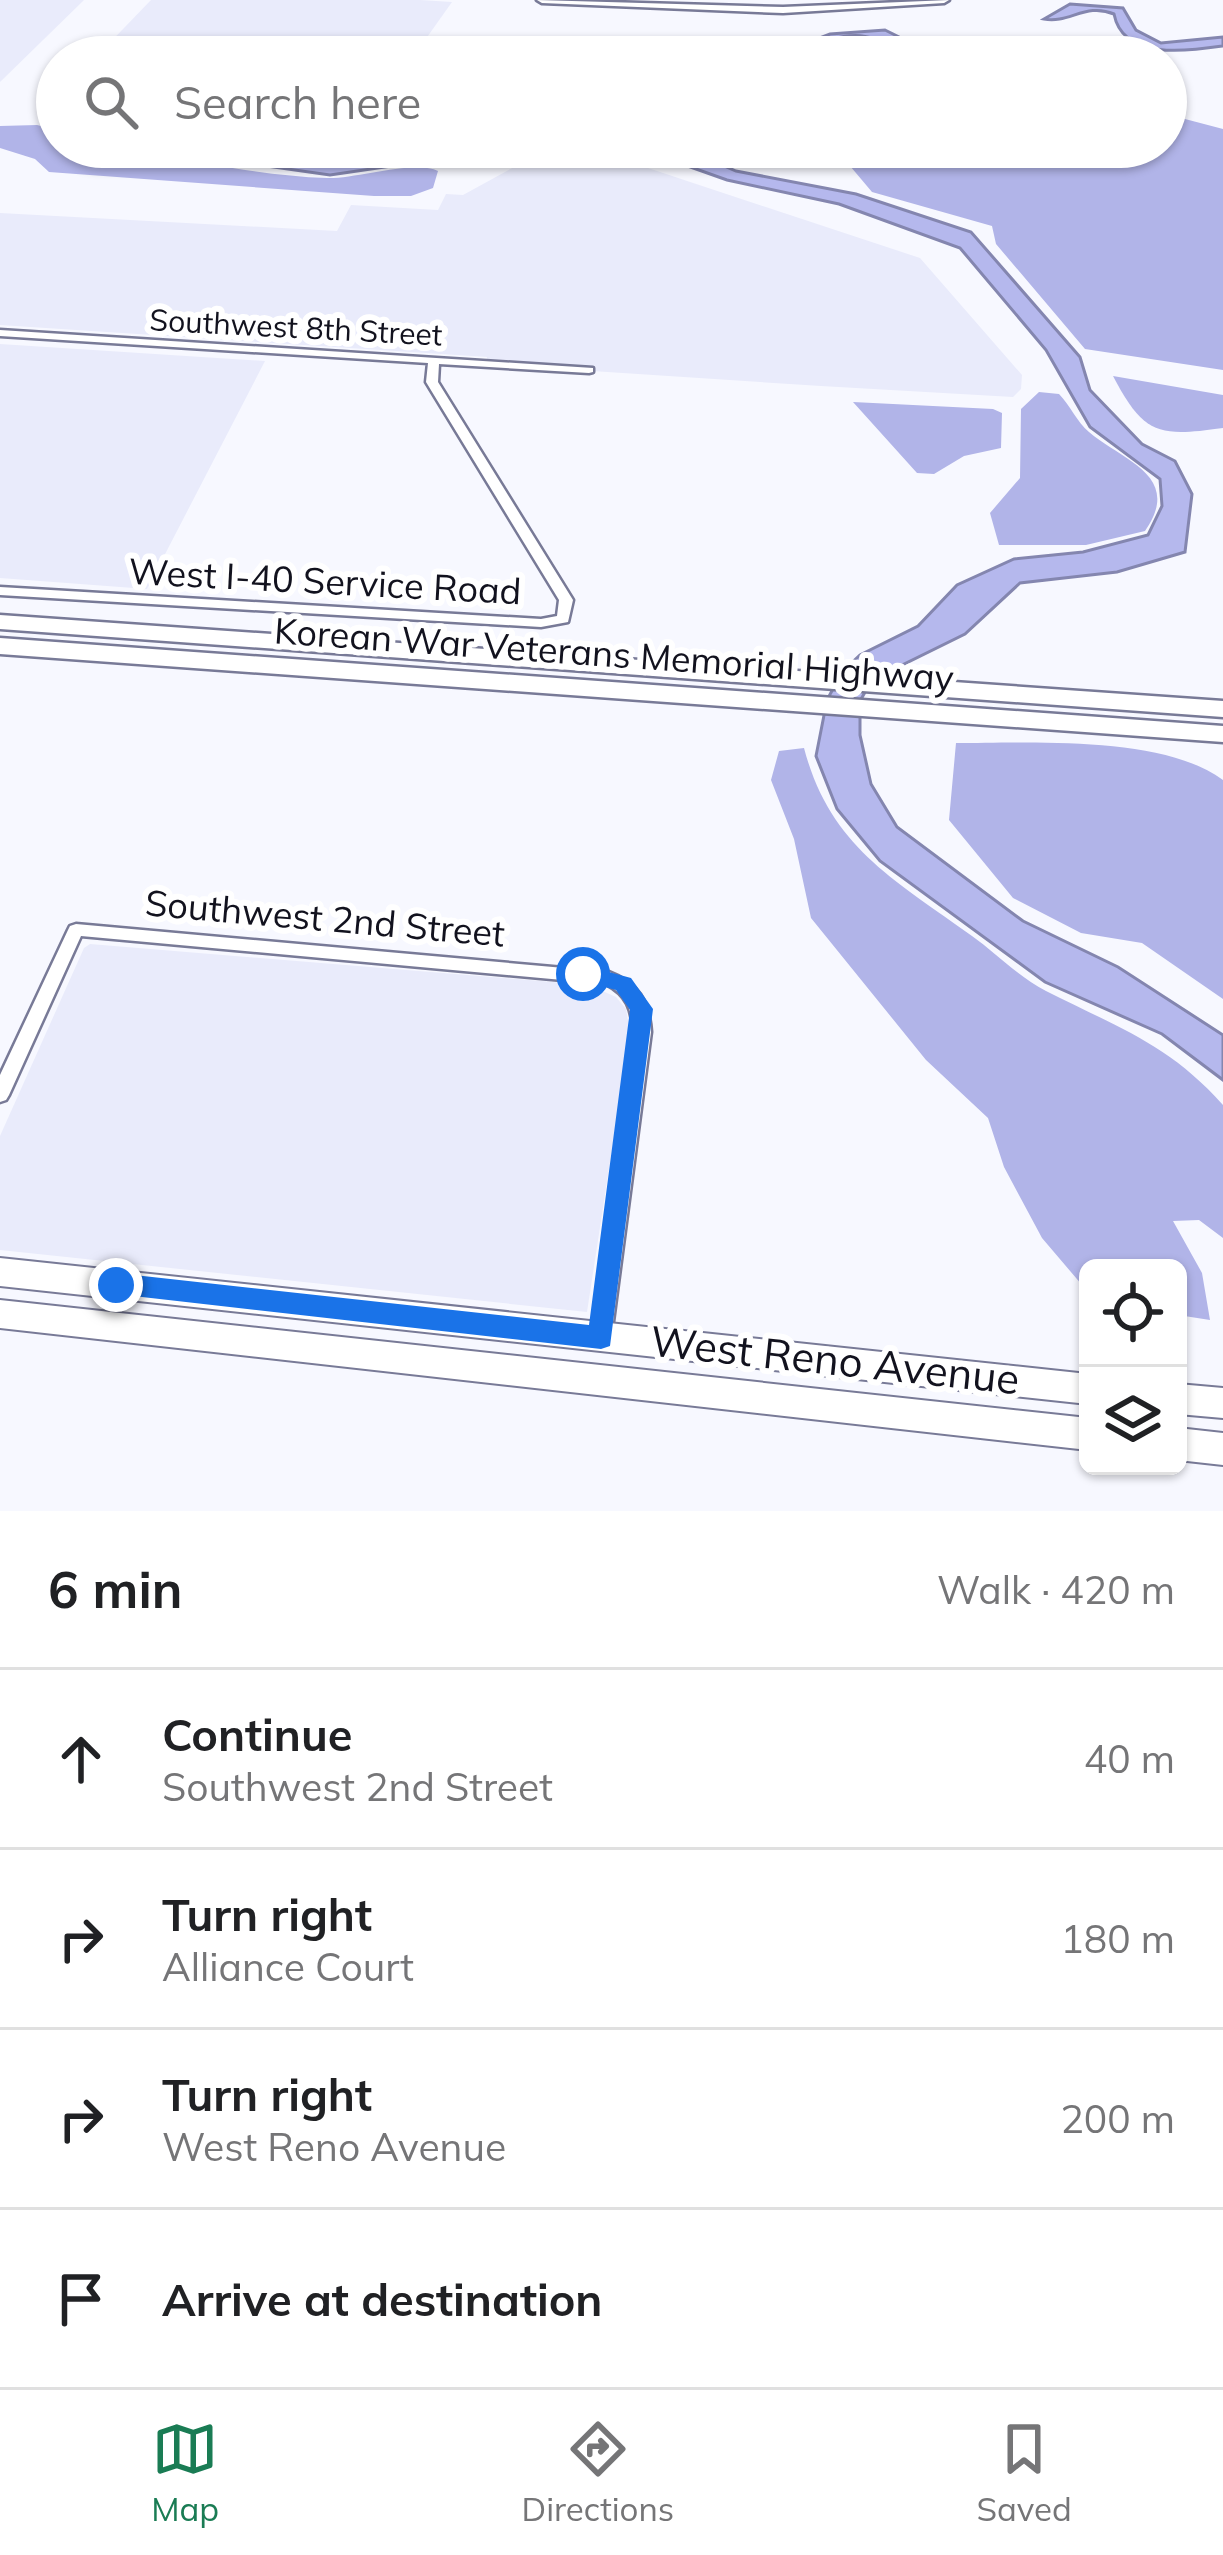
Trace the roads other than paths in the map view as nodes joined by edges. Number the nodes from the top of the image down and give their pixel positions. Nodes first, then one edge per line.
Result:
1 (542, 0) edge
2 (944, 0) edge
3 (0, 333) edge
4 (434, 359) junction
5 (589, 370) dead end
6 (0, 591) edge
7 (0, 622) edge
8 (0, 646) edge
9 (776, 690) junction
10 (1223, 709) edge
11 (1223, 734) edge
12 (0, 1095) edge
13 (0, 1272) edge
14 (0, 1314) edge
15 (584, 1336) junction
16 (561, 1375) junction
17 (1079, 1388) edge
18 (1187, 1400) edge
19 (1223, 1403) edge
20 (1079, 1433) edge

1 - 2 main road
3 - 4 street, Southwest 8th Street
4 - 5 street, Southwest 8th Street
4 - 6 street, West I-40 Service Road
7 - 9 highway, Korean War Veterans Memorial Highway
8 - 9 highway, Korean War Veterans Memorial Highway
9 - 10 highway, Korean War Veterans Memorial Highway
9 - 11 highway, Korean War Veterans Memorial Highway
12 - 15 street, Southwest 2nd Street
13 - 15 main road, West Reno Avenue
14 - 16 main road, West Reno Avenue
15 - 16 main road
15 - 17 main road, West Reno Avenue
16 - 20 main road, West Reno Avenue
18 - 19 main road

